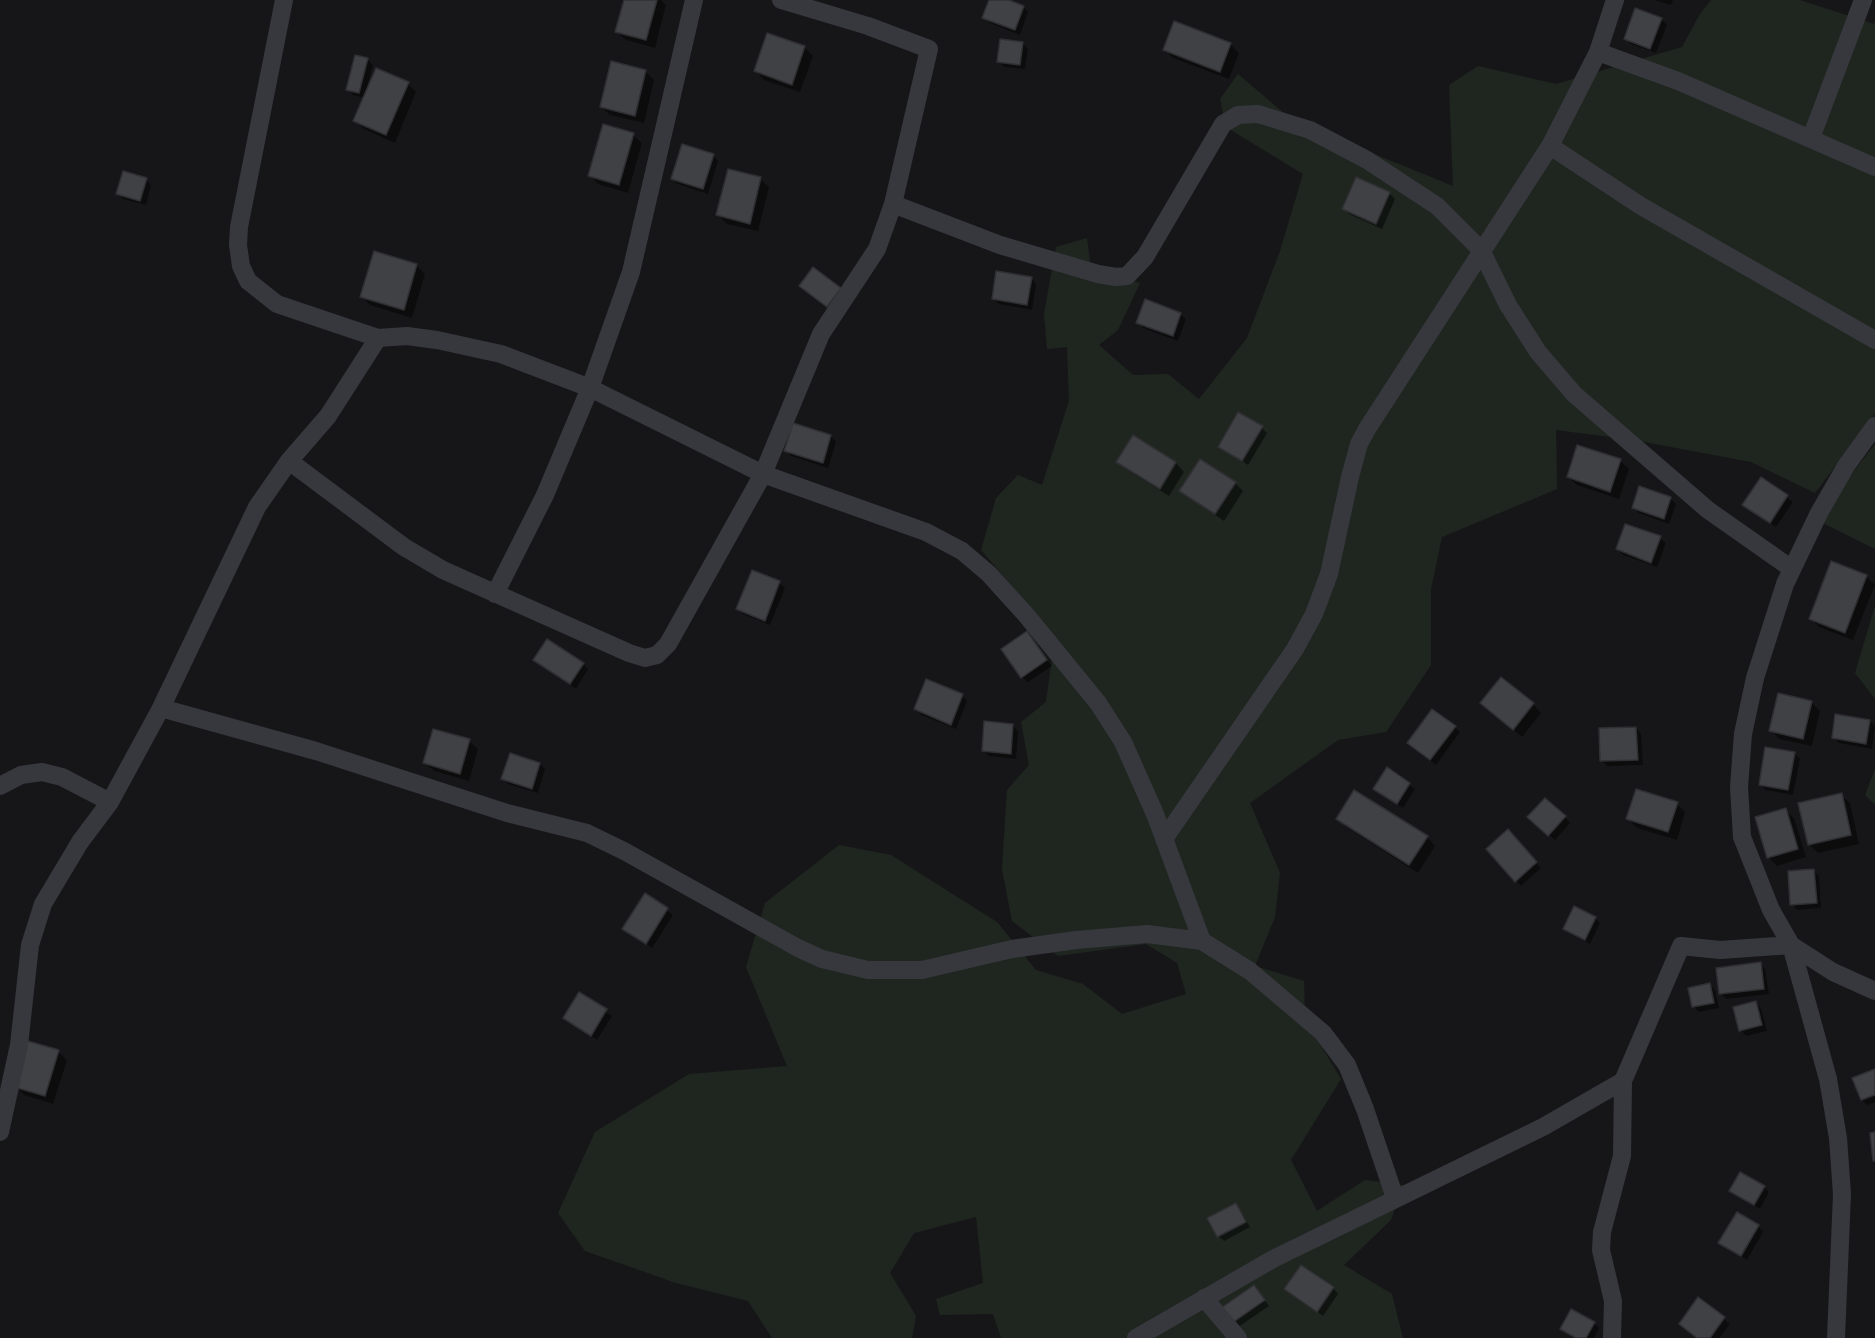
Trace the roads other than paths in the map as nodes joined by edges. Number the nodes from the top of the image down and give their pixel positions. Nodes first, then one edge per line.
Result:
1 (284, 0) edge
2 (694, 0) edge
3 (781, 0) edge
4 (1615, 0) edge
5 (1863, 0) edge
6 (1598, 52) junction
7 (1811, 138) junction
8 (1550, 146) junction
9 (1875, 167) edge
10 (893, 204) junction
11 (1481, 250) junction
12 (378, 338) junction
13 (1875, 340) edge
14 (590, 388) junction
15 (1875, 426) edge
16 (289, 461) junction
17 (763, 474) junction
18 (1792, 569) junction
19 (495, 594) junction
20 (161, 708) junction
21 (0, 786) edge
22 (110, 802) junction
23 (1164, 839) junction
24 (1202, 941) junction
25 (1791, 945) junction
26 (1875, 991) edge
27 (1623, 1081) junction
28 (0, 1132) edge
29 (1395, 1198) junction
30 (1204, 1298) junction
31 (1136, 1338) edge
32 (1238, 1338) edge
33 (1612, 1338) edge
34 (1836, 1338) edge

1 - 12 street
2 - 14 street
3 - 10 street
4 - 6 street
5 - 7 street
6 - 7 street
6 - 8 street
7 - 9 street
8 - 11 street
8 - 13 street
10 - 11 street
10 - 17 street
11 - 18 street
11 - 23 street
12 - 14 street
12 - 16 street
14 - 17 street
14 - 19 street
15 - 18 street
16 - 19 street
16 - 20 street
17 - 19 street
17 - 23 street
18 - 25 street
20 - 22 street
20 - 24 street
21 - 22 street
22 - 28 street
23 - 24 street
24 - 29 street
25 - 26 street
25 - 27 street
25 - 34 street
27 - 29 street
27 - 33 street
29 - 30 street
30 - 31 street
30 - 32 street

